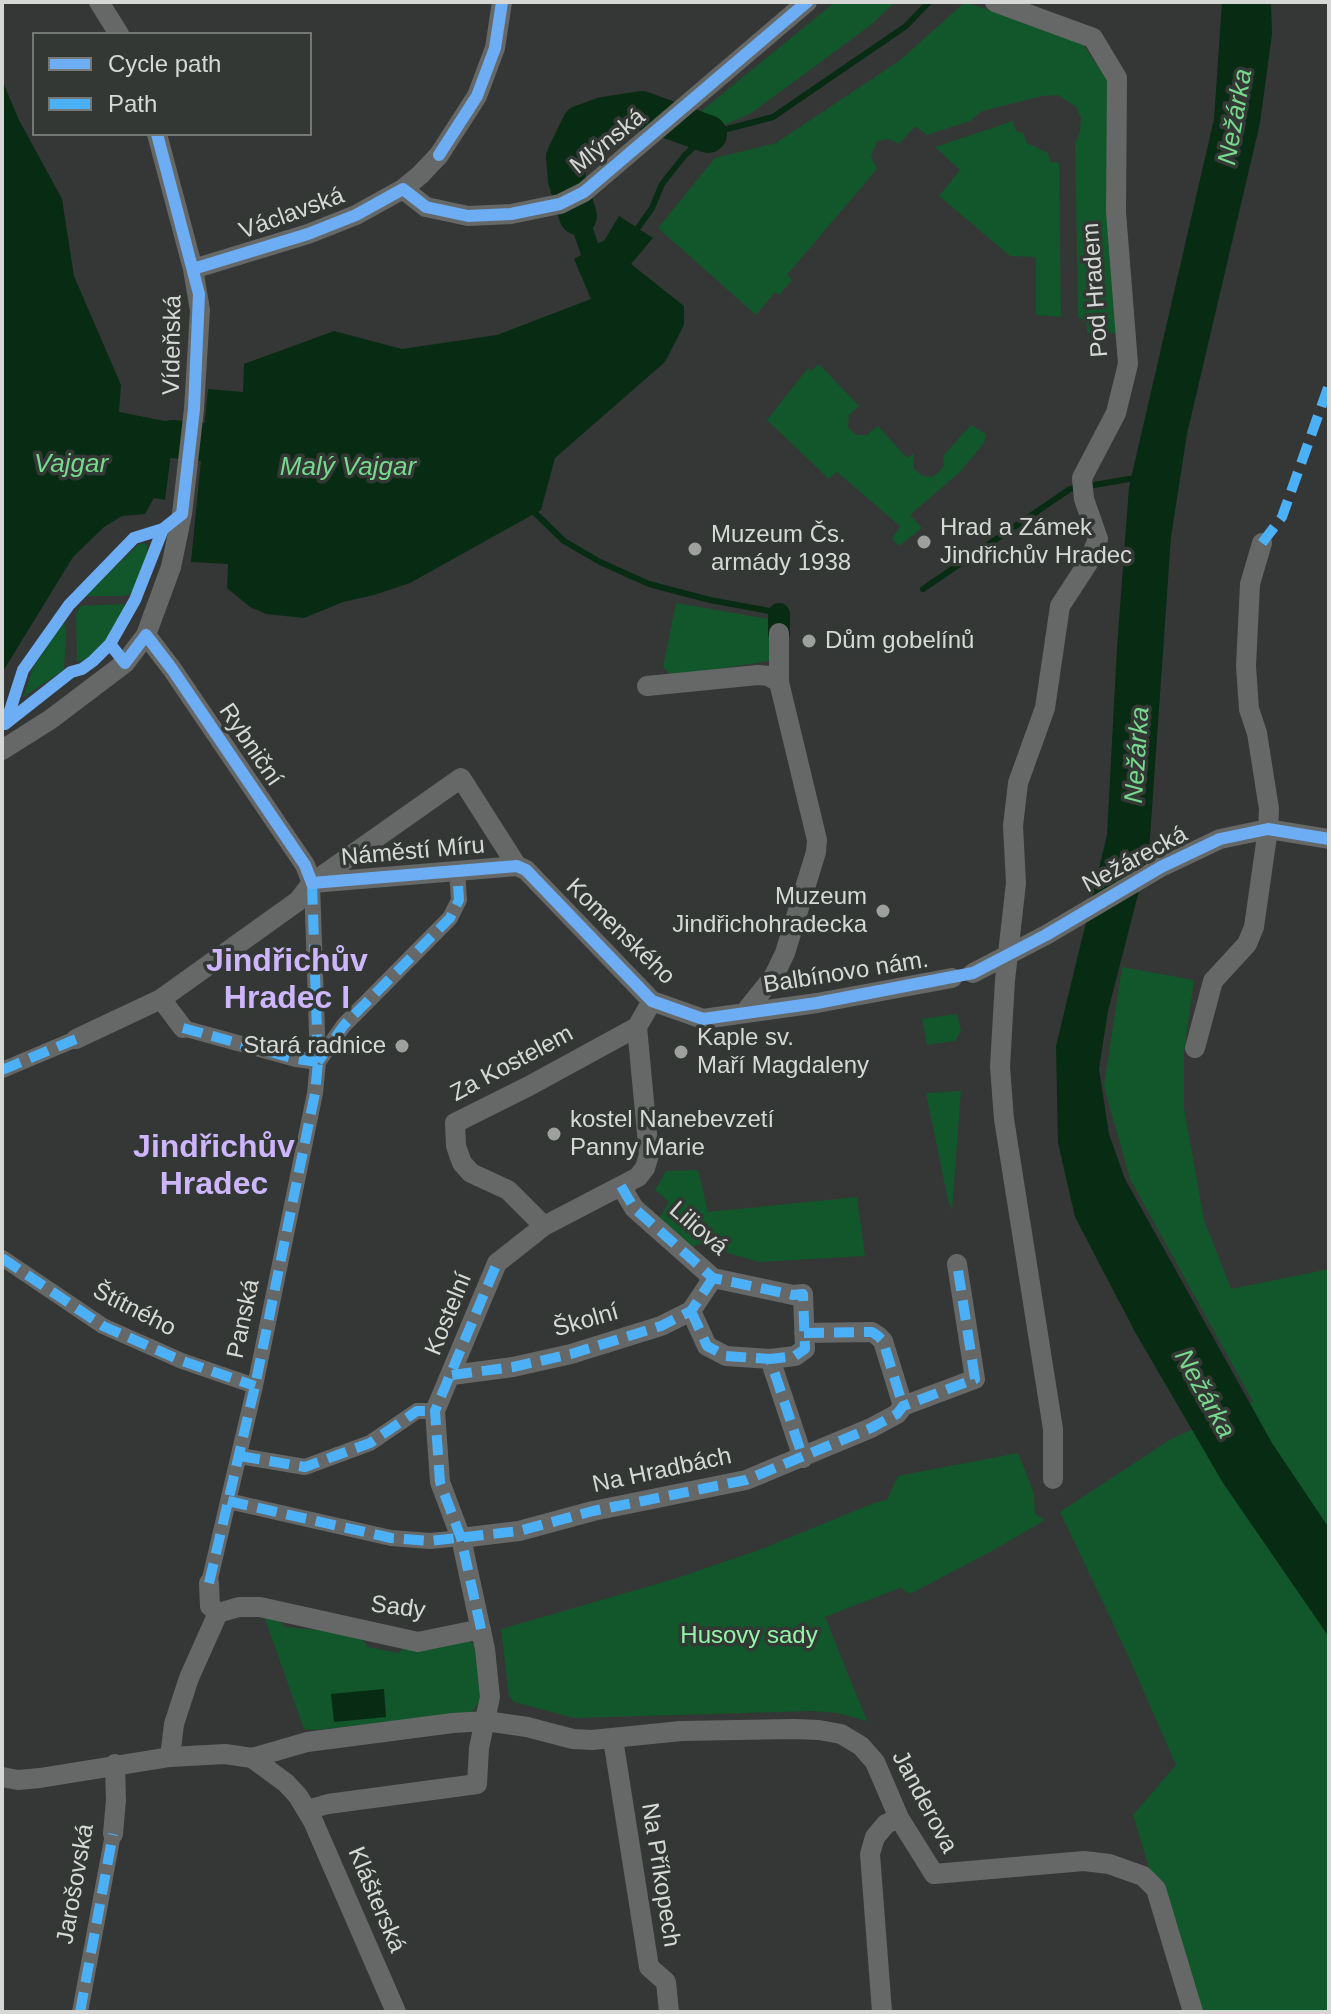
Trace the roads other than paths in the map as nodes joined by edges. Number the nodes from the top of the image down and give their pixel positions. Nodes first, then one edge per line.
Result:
1 (99, 2) edge
2 (502, 2) edge
3 (807, 2) edge
4 (995, 2) edge
5 (118, 32) edge
6 (158, 136) edge
7 (403, 189) junction
8 (193, 269) junction
9 (1262, 543) dead end
10 (779, 633) dead end
11 (146, 635) junction
12 (779, 682) junction
13 (647, 686) dead end
14 (2, 750) edge
15 (1268, 829) junction
16 (1329, 839) edge
17 (517, 866) junction
18 (457, 870) junction
19 (312, 883) junction
20 (1008, 956) junction
21 (973, 973) dead end
22 (952, 978) dead end
23 (161, 999) junction
24 (652, 1001) junction
25 (746, 1011) junction
26 (637, 1027) junction
27 (183, 1028) joint
28 (76, 1039) joint
29 (1195, 1048) dead end
30 (318, 1062) junction
31 (2, 1070) edge
32 (621, 1186) junction
33 (544, 1226) junction
34 (2, 1258) edge
35 (957, 1264) dead end
36 (713, 1278) junction
37 (691, 1311) junction
38 (804, 1333) junction
39 (770, 1359) junction
40 (452, 1375) junction
41 (255, 1386) junction
42 (903, 1406) junction
43 (435, 1411) junction
44 (240, 1456) junction
45 (803, 1458) junction
46 (1053, 1479) dead end
47 (228, 1501) junction
48 (461, 1538) junction
49 (209, 1583) joint
50 (218, 1613) junction
51 (481, 1629) junction
52 (486, 1721) junction
53 (613, 1739) junction
54 (170, 1757) junction
55 (252, 1758) junction
56 (115, 1764) junction
57 (2, 1777) edge
58 (307, 1810) junction
59 (899, 1818) junction
60 (113, 1834) joint
61 (80, 2012) edge
62 (396, 2012) edge
63 (669, 2012) edge
64 (882, 2012) edge
65 (1193, 2012) edge

1 - 5 street
2 - 7 street, Václavská
3 - 7 street, Mlýnská
4 - 20 street, Pod Hradem
6 - 8 street, Vídeňská
7 - 8 street, Václavská
8 - 11 street, Vídeňská
9 - 15 street
10 - 12 street
11 - 14 street, Vídeňská
11 - 19 street, Rybniční
12 - 13 street
12 - 25 street
15 - 16 street, Nežárecká
15 - 20 street, Nežárecká
15 - 29 street
17 - 18 street, Náměstí Míru
17 - 19 street, Komenského
17 - 24 street, Komenského
18 - 19 street, Náměstí Míru
18 - 30 street
19 - 23 street
19 - 30 street, Náměstí Míru
20 - 21 street, Nežárecká
20 - 46 street
22 - 25 street, Balbínovo nám.
23 - 27 street
23 - 28 street
24 - 25 street, Komenského
24 - 26 street
26 - 32 street, Kostelní
26 - 33 street, Za Kostelem
27 - 30 street
28 - 31 street
30 - 41 street, Panská
32 - 33 street, Kostelní
32 - 36 street, Liliová
33 - 40 street, Kostelní
34 - 41 street, Štítného
35 - 42 street, Na Hradbách
36 - 37 street
36 - 38 street, Liliová
37 - 39 street
37 - 40 street, Školní
38 - 39 street
38 - 42 street
39 - 45 street
40 - 43 street, Kostelní
41 - 44 street, Panská
42 - 45 street, Na Hradbách
43 - 44 street
43 - 48 street, Kostelní
44 - 47 street, Panská
45 - 48 street, Na Hradbách
47 - 48 street, Na Hradbách
47 - 49 street, Panská
48 - 51 street, Kostelní
49 - 50 street
50 - 51 street, Sady
50 - 54 street
51 - 52 street
52 - 53 street, Janderova
52 - 55 street, Janderova
52 - 58 street
53 - 59 street, Janderova
53 - 63 street, Na Příkopech
54 - 55 street
54 - 56 street
55 - 58 street, Klášterská
56 - 57 street
56 - 60 street, Jarošovská
58 - 62 street, Klášterská
59 - 64 street
59 - 65 street, Janderova
60 - 61 street, Jarošovská

